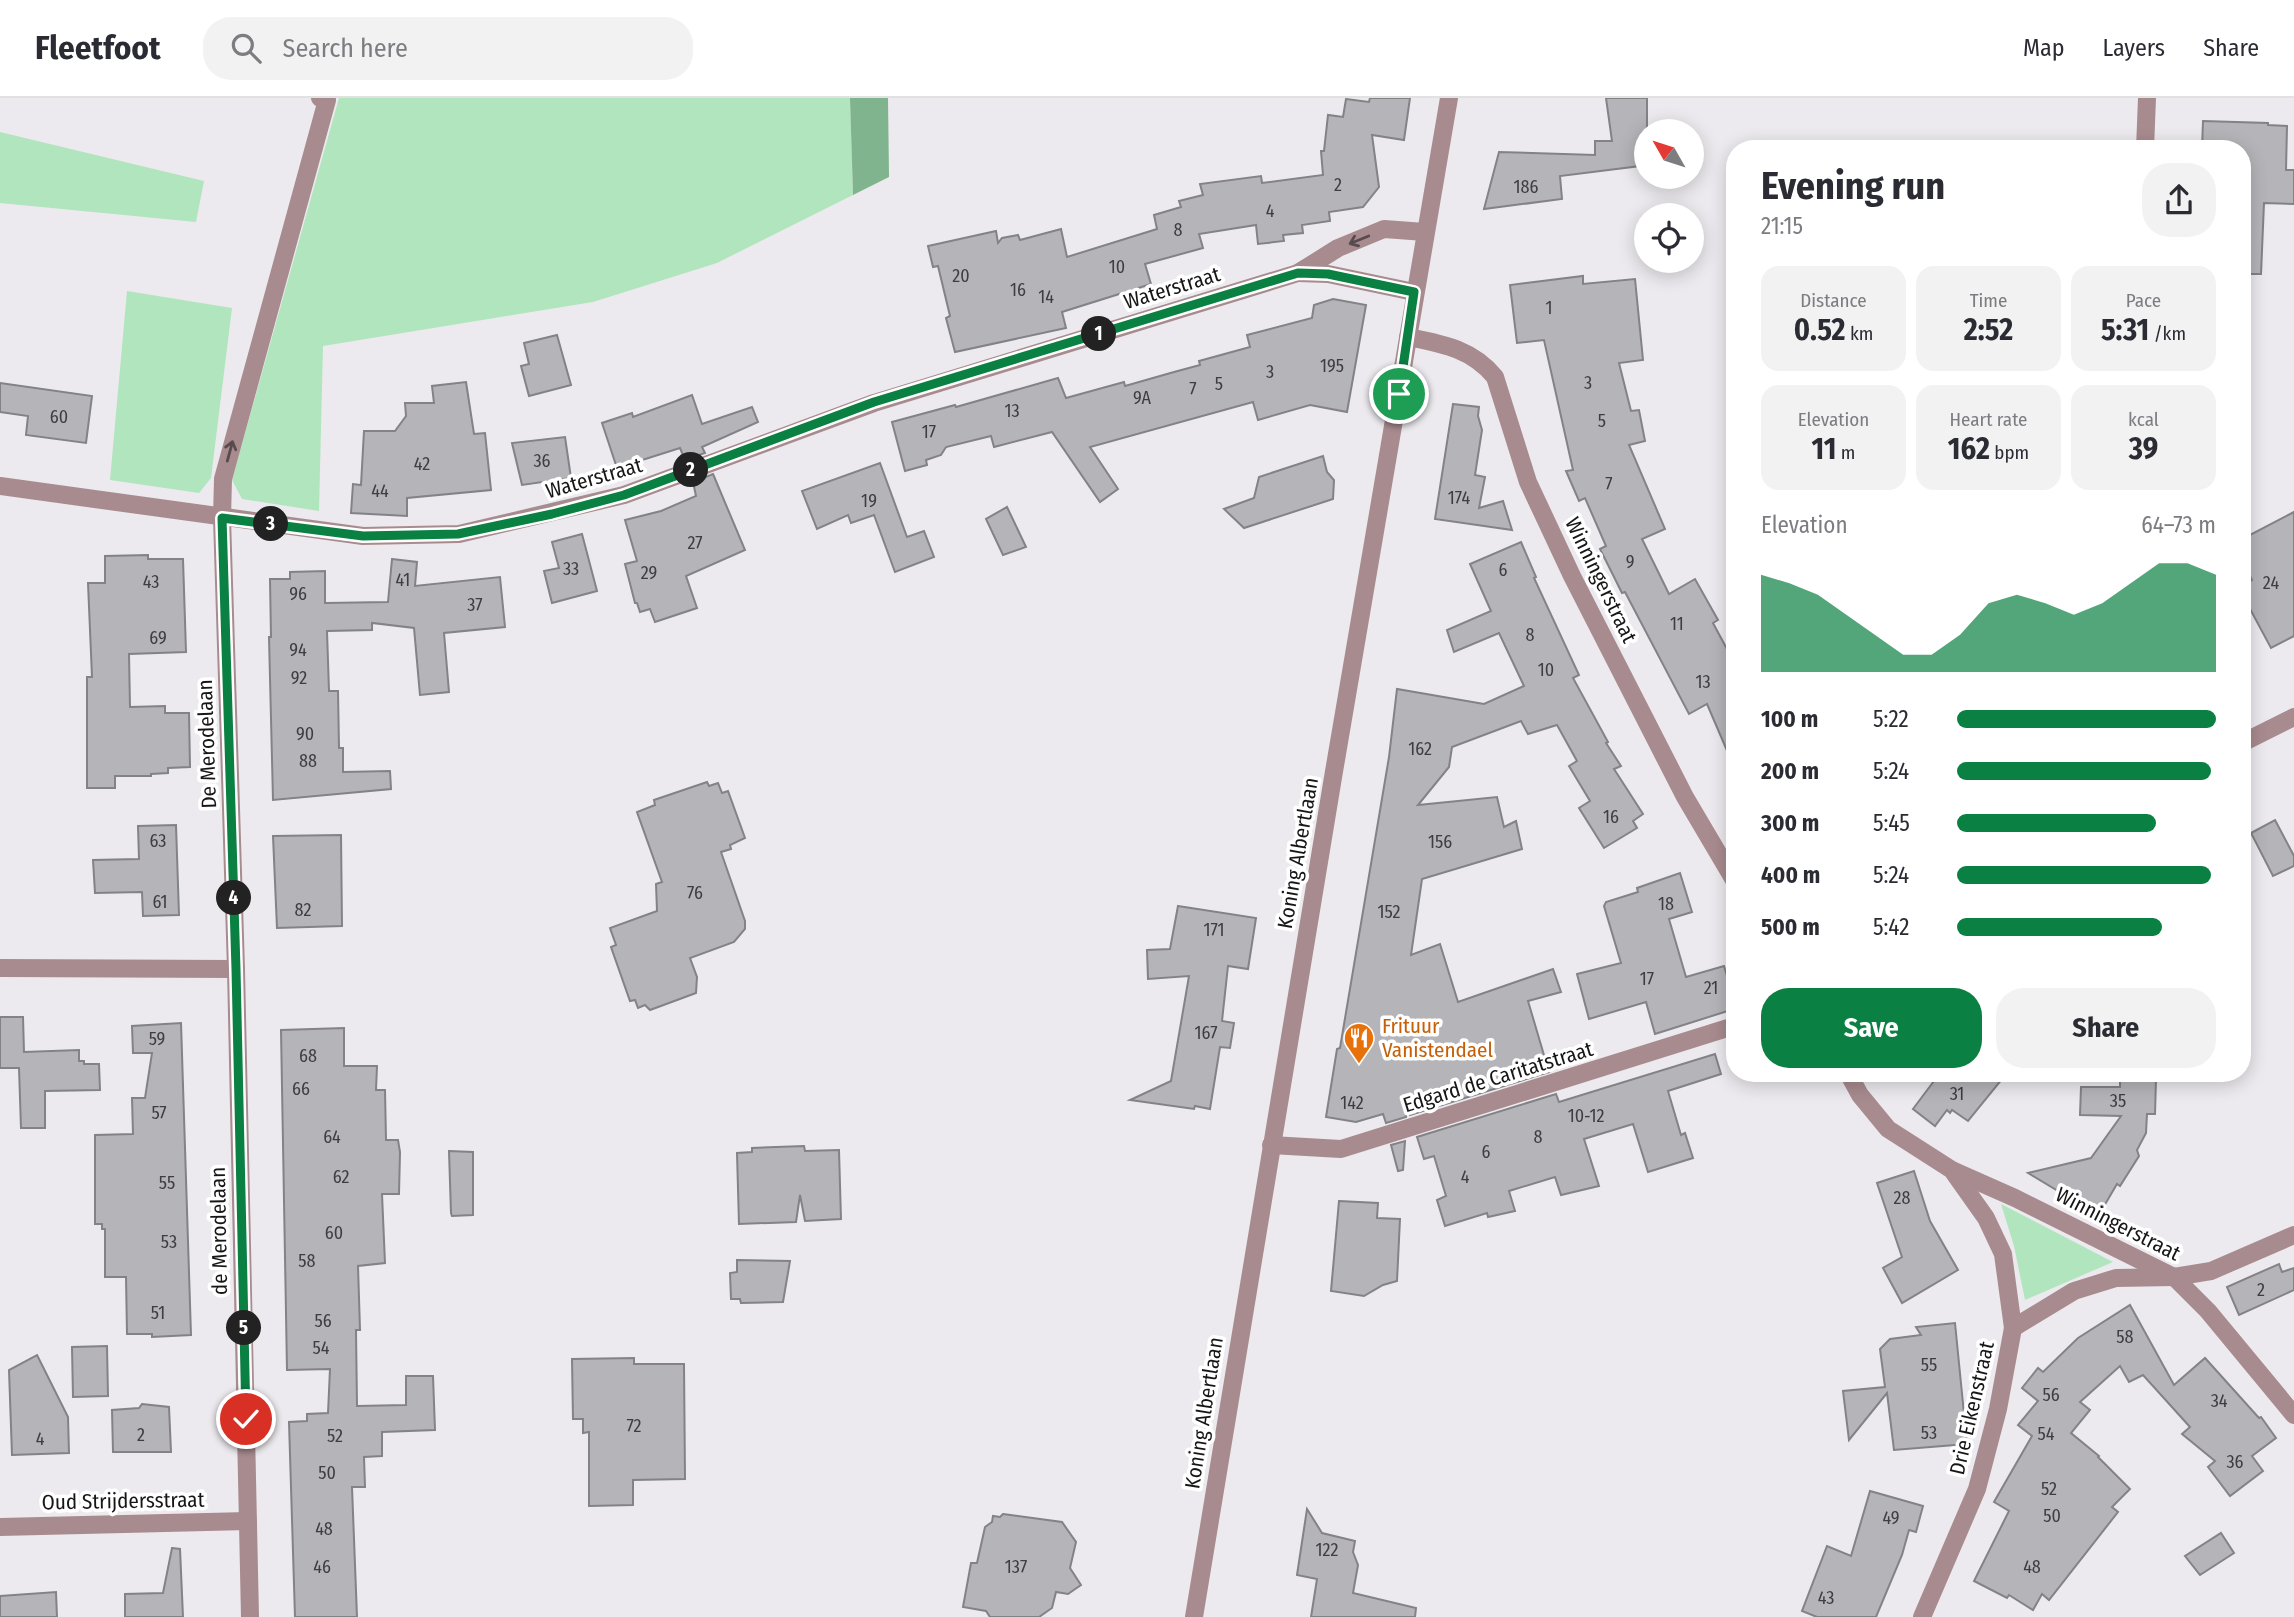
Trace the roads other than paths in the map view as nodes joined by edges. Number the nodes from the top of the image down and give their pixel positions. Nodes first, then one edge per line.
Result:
1 (320, 98) edge
2 (1449, 98) edge
3 (2147, 98) edge
4 (2145, 140) edge
5 (1425, 232) junction
6 (1298, 273) junction
7 (1414, 292) junction
8 (1408, 338) junction
9 (0, 486) edge
10 (222, 518) junction
11 (2294, 717) edge
12 (2251, 732) edge
13 (1726, 866) edge
14 (0, 968) edge
15 (236, 969) junction
16 (1726, 1029) edge
17 (1853, 1082) edge
18 (1271, 1145) junction
19 (1952, 1170) junction
20 (2294, 1235) edge
21 (2174, 1277) junction
22 (2013, 1328) junction
23 (2294, 1415) edge
24 (248, 1521) junction
25 (0, 1527) edge
26 (250, 1617) edge
27 (1194, 1617) edge
28 (1922, 1617) edge

10 -> 1 street, De Merodelaan
2 - 5 street, Koning Albertlaan
3 - 4 street
5 -> 6 street, Waterstraat
5 - 7 street, Koning Albertlaan
6 - 7 street, Waterstraat
6 - 10 street, Waterstraat
7 - 8 street, Koning Albertlaan
8 - 13 street, Winningerstraat
8 - 18 street, Koning Albertlaan
9 - 10 street, Waterstraat
10 - 15 street, De Merodelaan
11 - 12 street
14 - 15 street
15 - 24 street, de Merodelaan
16 - 18 street, Edgard de Caritatstraat
17 - 19 street, Winningerstraat
18 - 27 street, Koning Albertlaan
19 - 21 street, Winningerstraat
19 - 22 street, Winningerstraat
20 - 21 street, Drie Eikenstraat
21 - 22 street, Drie Eikenstraat
21 - 23 street, Winningerstraat
22 - 28 street, Drie Eikenstraat
24 - 25 street, Oud Strijdersstraat
24 - 26 street, de Merodelaan

